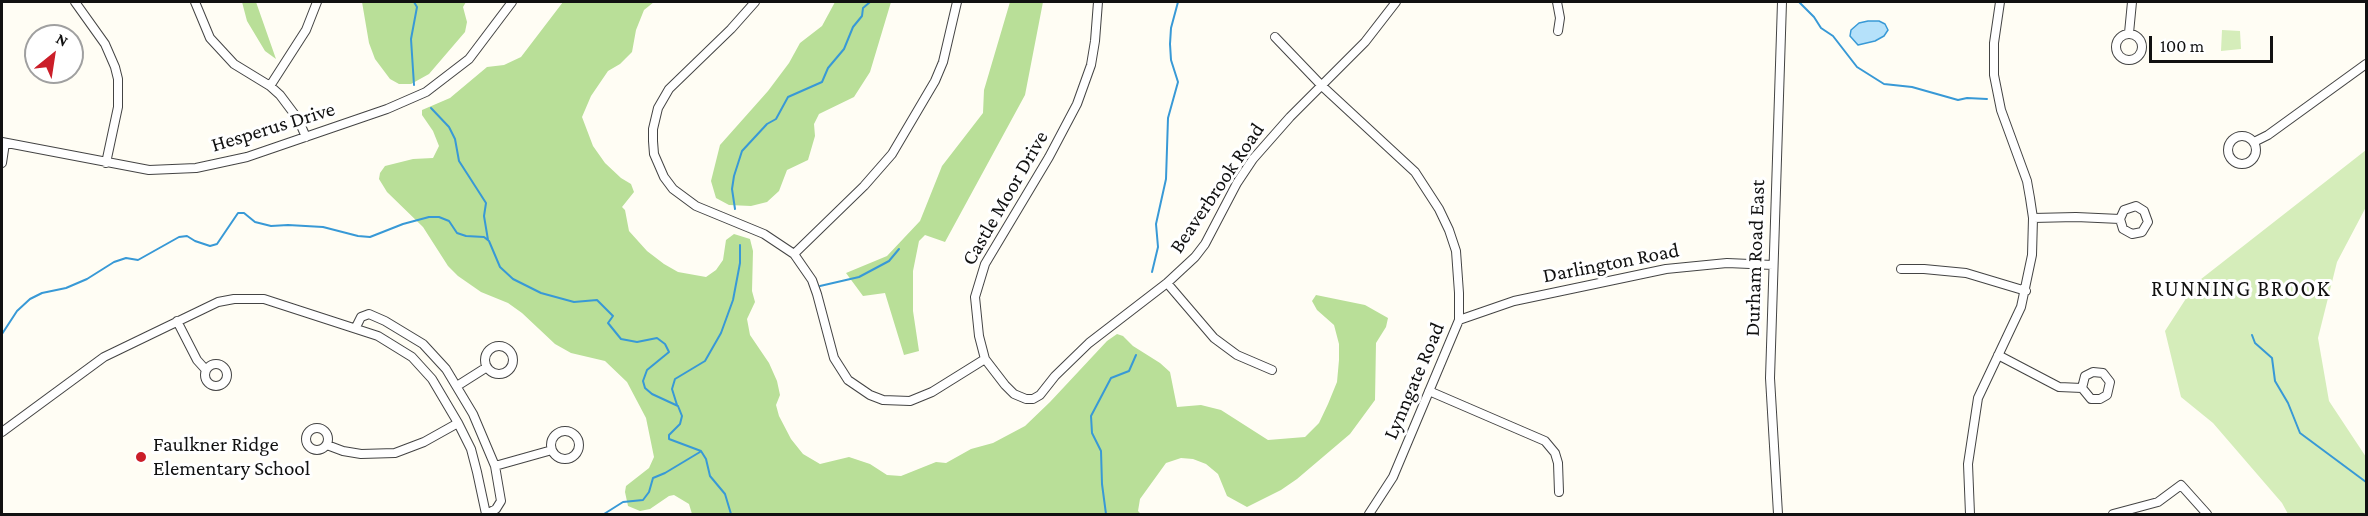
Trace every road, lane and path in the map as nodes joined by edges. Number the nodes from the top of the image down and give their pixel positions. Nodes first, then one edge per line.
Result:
1 (75, 2) edge
2 (195, 2) edge
3 (317, 2) edge
4 (512, 2) edge
5 (755, 2) edge
6 (957, 2) edge
7 (1098, 2) edge
8 (1396, 2) edge
9 (1557, 2) edge
10 (1782, 2) edge
11 (2000, 2) edge
12 (2132, 2) edge
13 (1558, 30) dead end
14 (2129, 33) dead end
15 (1275, 37) dead end
16 (2367, 64) edge
17 (270, 86) junction
18 (1322, 86) junction
19 (306, 137) junction
20 (3, 142) edge
21 (2254, 142) dead end
22 (2, 163) edge
23 (106, 163) junction
24 (2033, 218) junction
25 (2120, 219) dead end
26 (794, 254) junction
27 (1773, 265) junction
28 (1902, 269) dead end
29 (1167, 283) junction
30 (2026, 291) junction
31 (1459, 320) junction
32 (177, 321) junction
33 (356, 327) junction
34 (1998, 355) junction
35 (985, 359) junction
36 (487, 367) dead end
37 (206, 370) dead end
38 (1272, 370) dead end
39 (457, 386) junction
40 (2082, 388) dead end
41 (1429, 391) junction
42 (1026, 399) joint
43 (458, 423) junction
44 (2, 432) edge
45 (327, 445) dead end
46 (552, 450) dead end
47 (495, 466) junction
48 (1559, 492) dead end
49 (486, 514) edge
50 (1369, 514) edge
51 (1778, 514) edge
52 (1970, 514) edge
53 (2113, 514) edge
54 (2206, 514) edge

1 - 23 street
2 - 17 street
3 - 17 street
4 - 19 street, Hesperus Drive
5 - 26 street
6 - 26 street
7 - 35 street, Castle Moor Drive
8 - 18 street, Beaverbrook Road
9 - 13 street
10 - 27 street, Durham Road East
11 - 24 street
12 - 14 street
15 - 18 street, Lynngate Road
16 - 21 street
17 - 19 street
18 - 29 street, Beaverbrook Road
18 - 31 street, Lynngate Road
19 - 23 street, Hesperus Drive
20 - 22 street
20 - 23 street, Hesperus Drive
24 - 25 street
24 - 30 street
26 - 35 street
27 - 31 street, Darlington Road
27 - 51 street, Durham Road East
28 - 30 street
29 - 38 street
29 - 42 street, Beaverbrook Road
30 - 34 street
31 - 41 street, Lynngate Road
32 - 33 street
32 - 37 street
32 - 44 street
33 - 39 street
33 - 43 street
34 - 40 street
34 - 52 street
35 - 42 street, Castle Moor Drive
36 - 39 street
39 - 47 street
41 - 48 street
41 - 50 street, Lynngate Road
43 - 45 street
43 - 49 street
46 - 47 street
47 - 49 street
53 - 54 street

